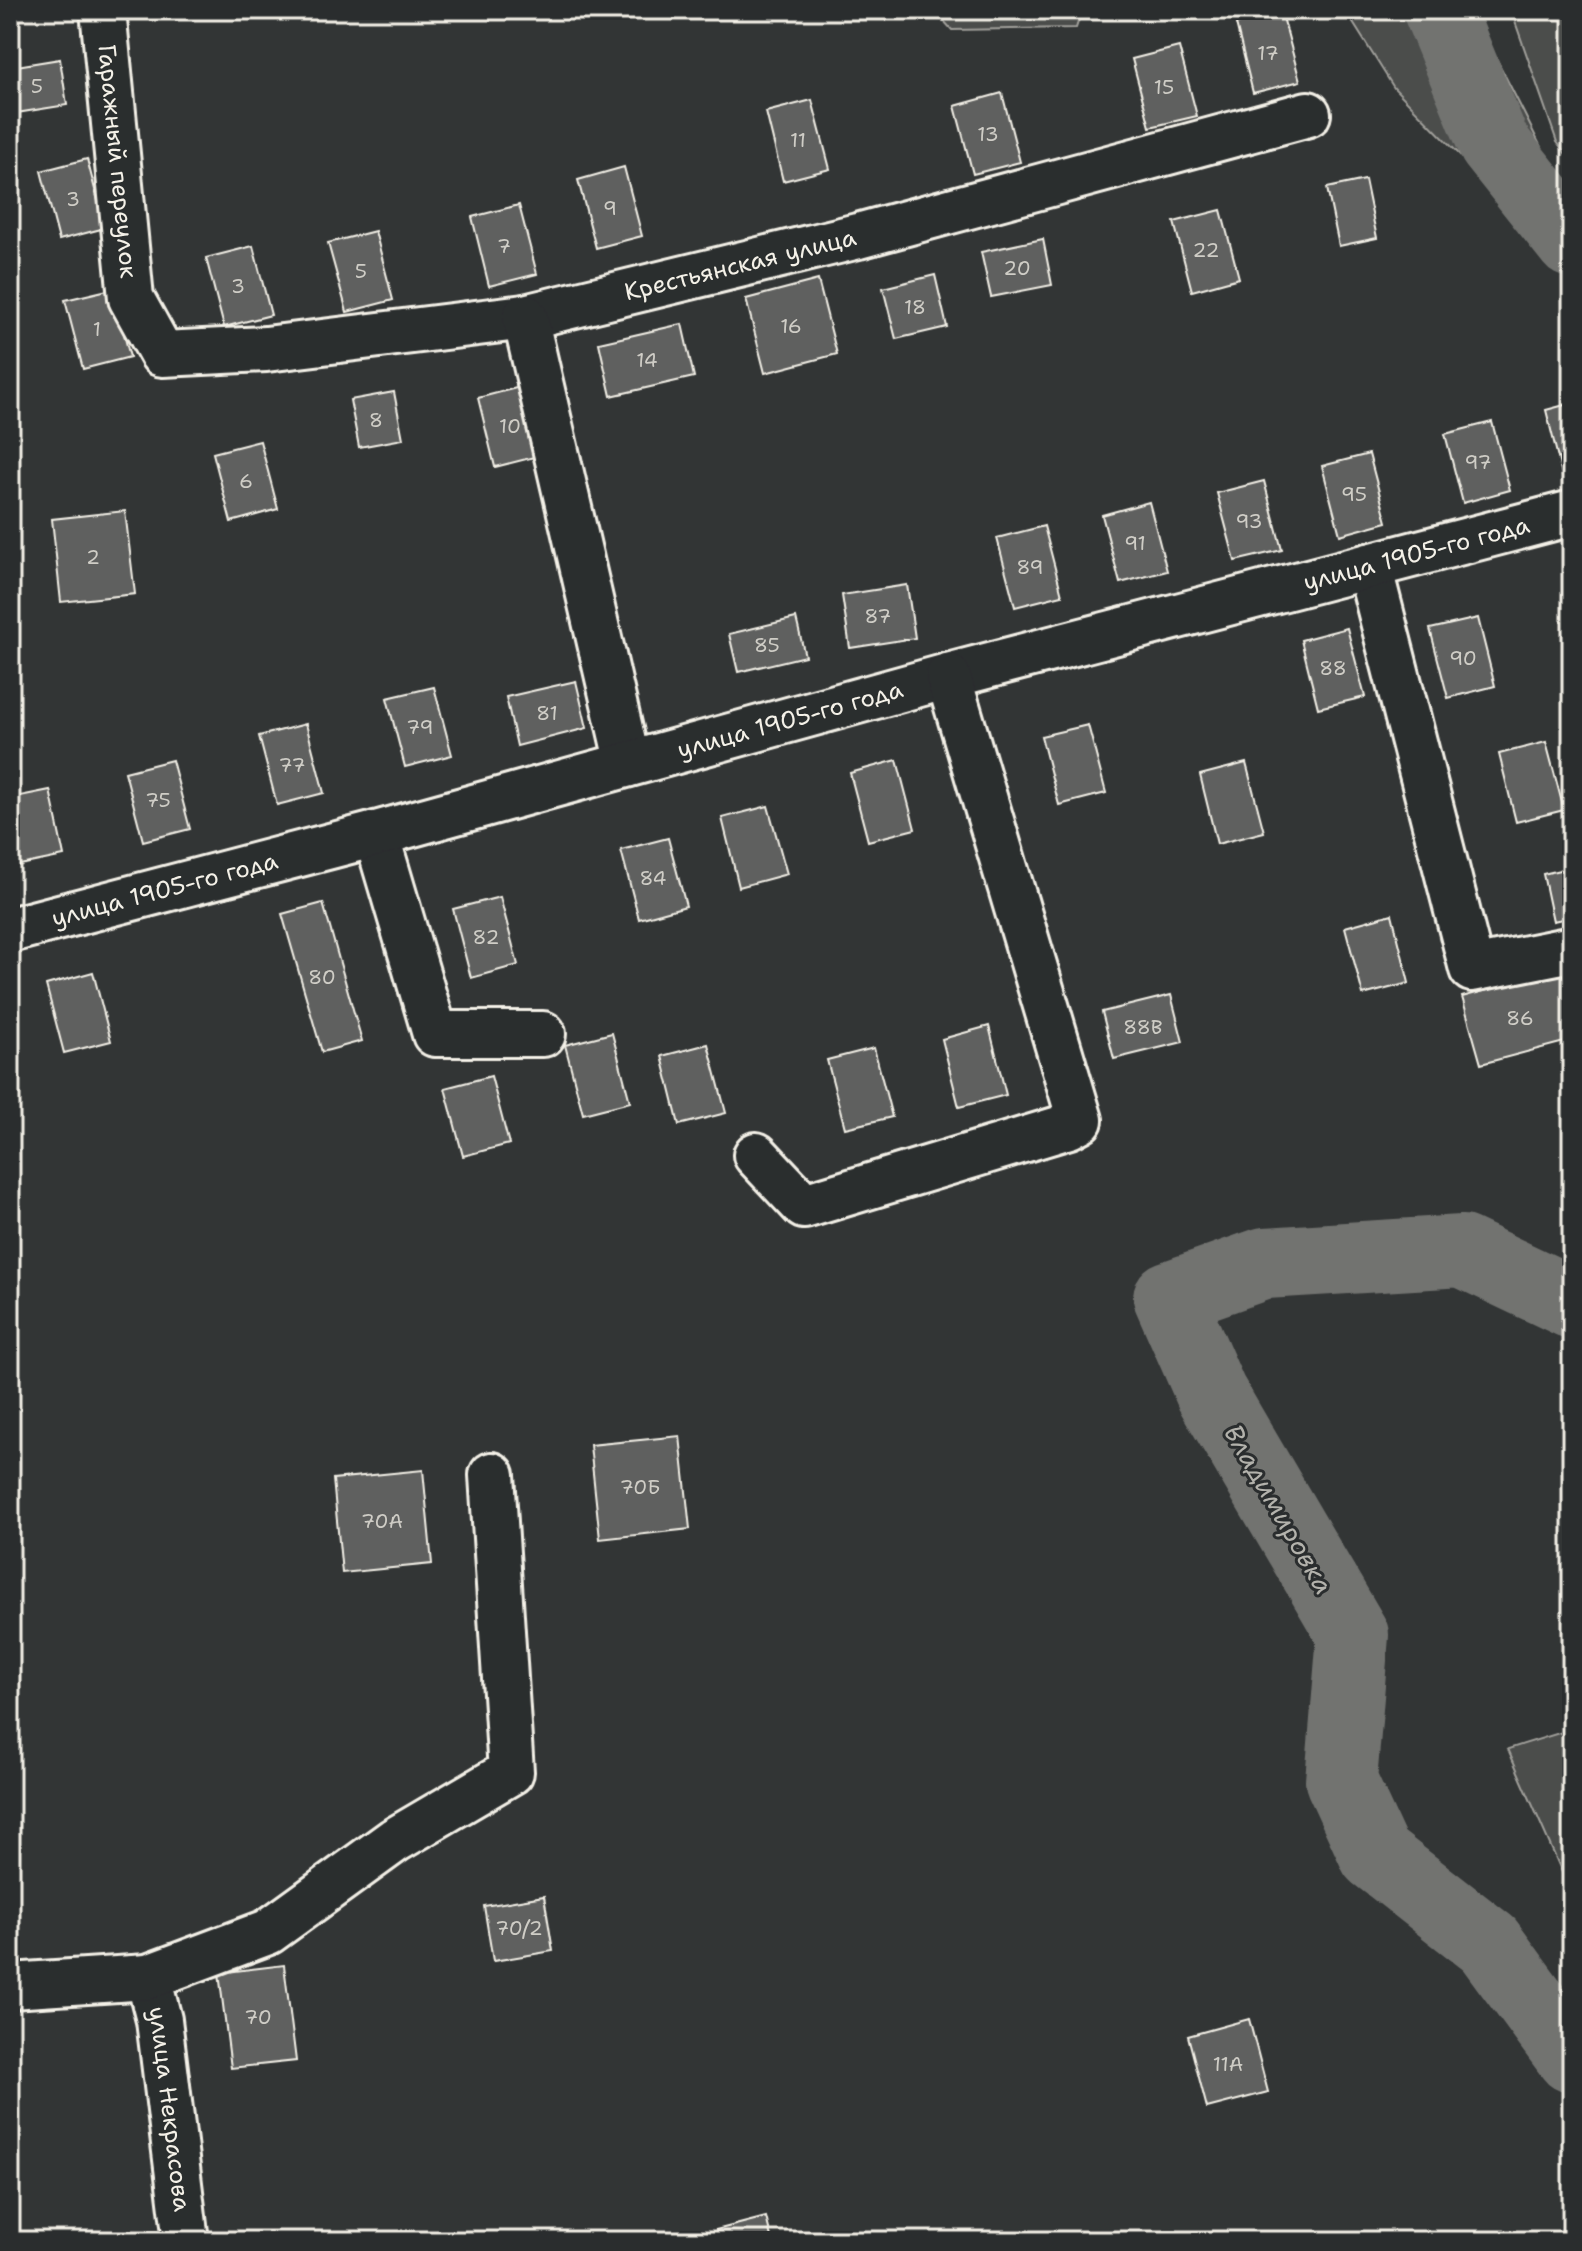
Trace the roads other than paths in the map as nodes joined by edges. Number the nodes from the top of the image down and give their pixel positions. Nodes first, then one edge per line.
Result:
1 (103, 10) edge
2 (1308, 114) dead end
3 (525, 317) junction
4 (162, 354) joint
5 (1572, 513) edge
6 (1369, 566) junction
7 (948, 676) junction
8 (628, 764) junction
9 (376, 834) junction
10 (10, 930) edge
11 (1572, 949) edge
12 (543, 1034) dead end
13 (756, 1155) dead end
14 (492, 1475) dead end
15 (148, 1977) junction
16 (10, 1986) edge
17 (186, 2241) edge

1 - 4 street, Гаражный переулок
2 - 3 street, Крестьянская улица
3 - 4 street, Крестьянская улица
3 - 8 street
5 - 6 street, улица 1905-го года
6 - 7 street, улица 1905-го года
6 - 11 street
7 - 8 street, улица 1905-го года
7 - 13 street
8 - 9 street, улица 1905-го года
9 - 10 street, улица 1905-го года
9 - 12 street
14 - 15 street
15 - 16 street
15 - 17 street, улица Некрасова

